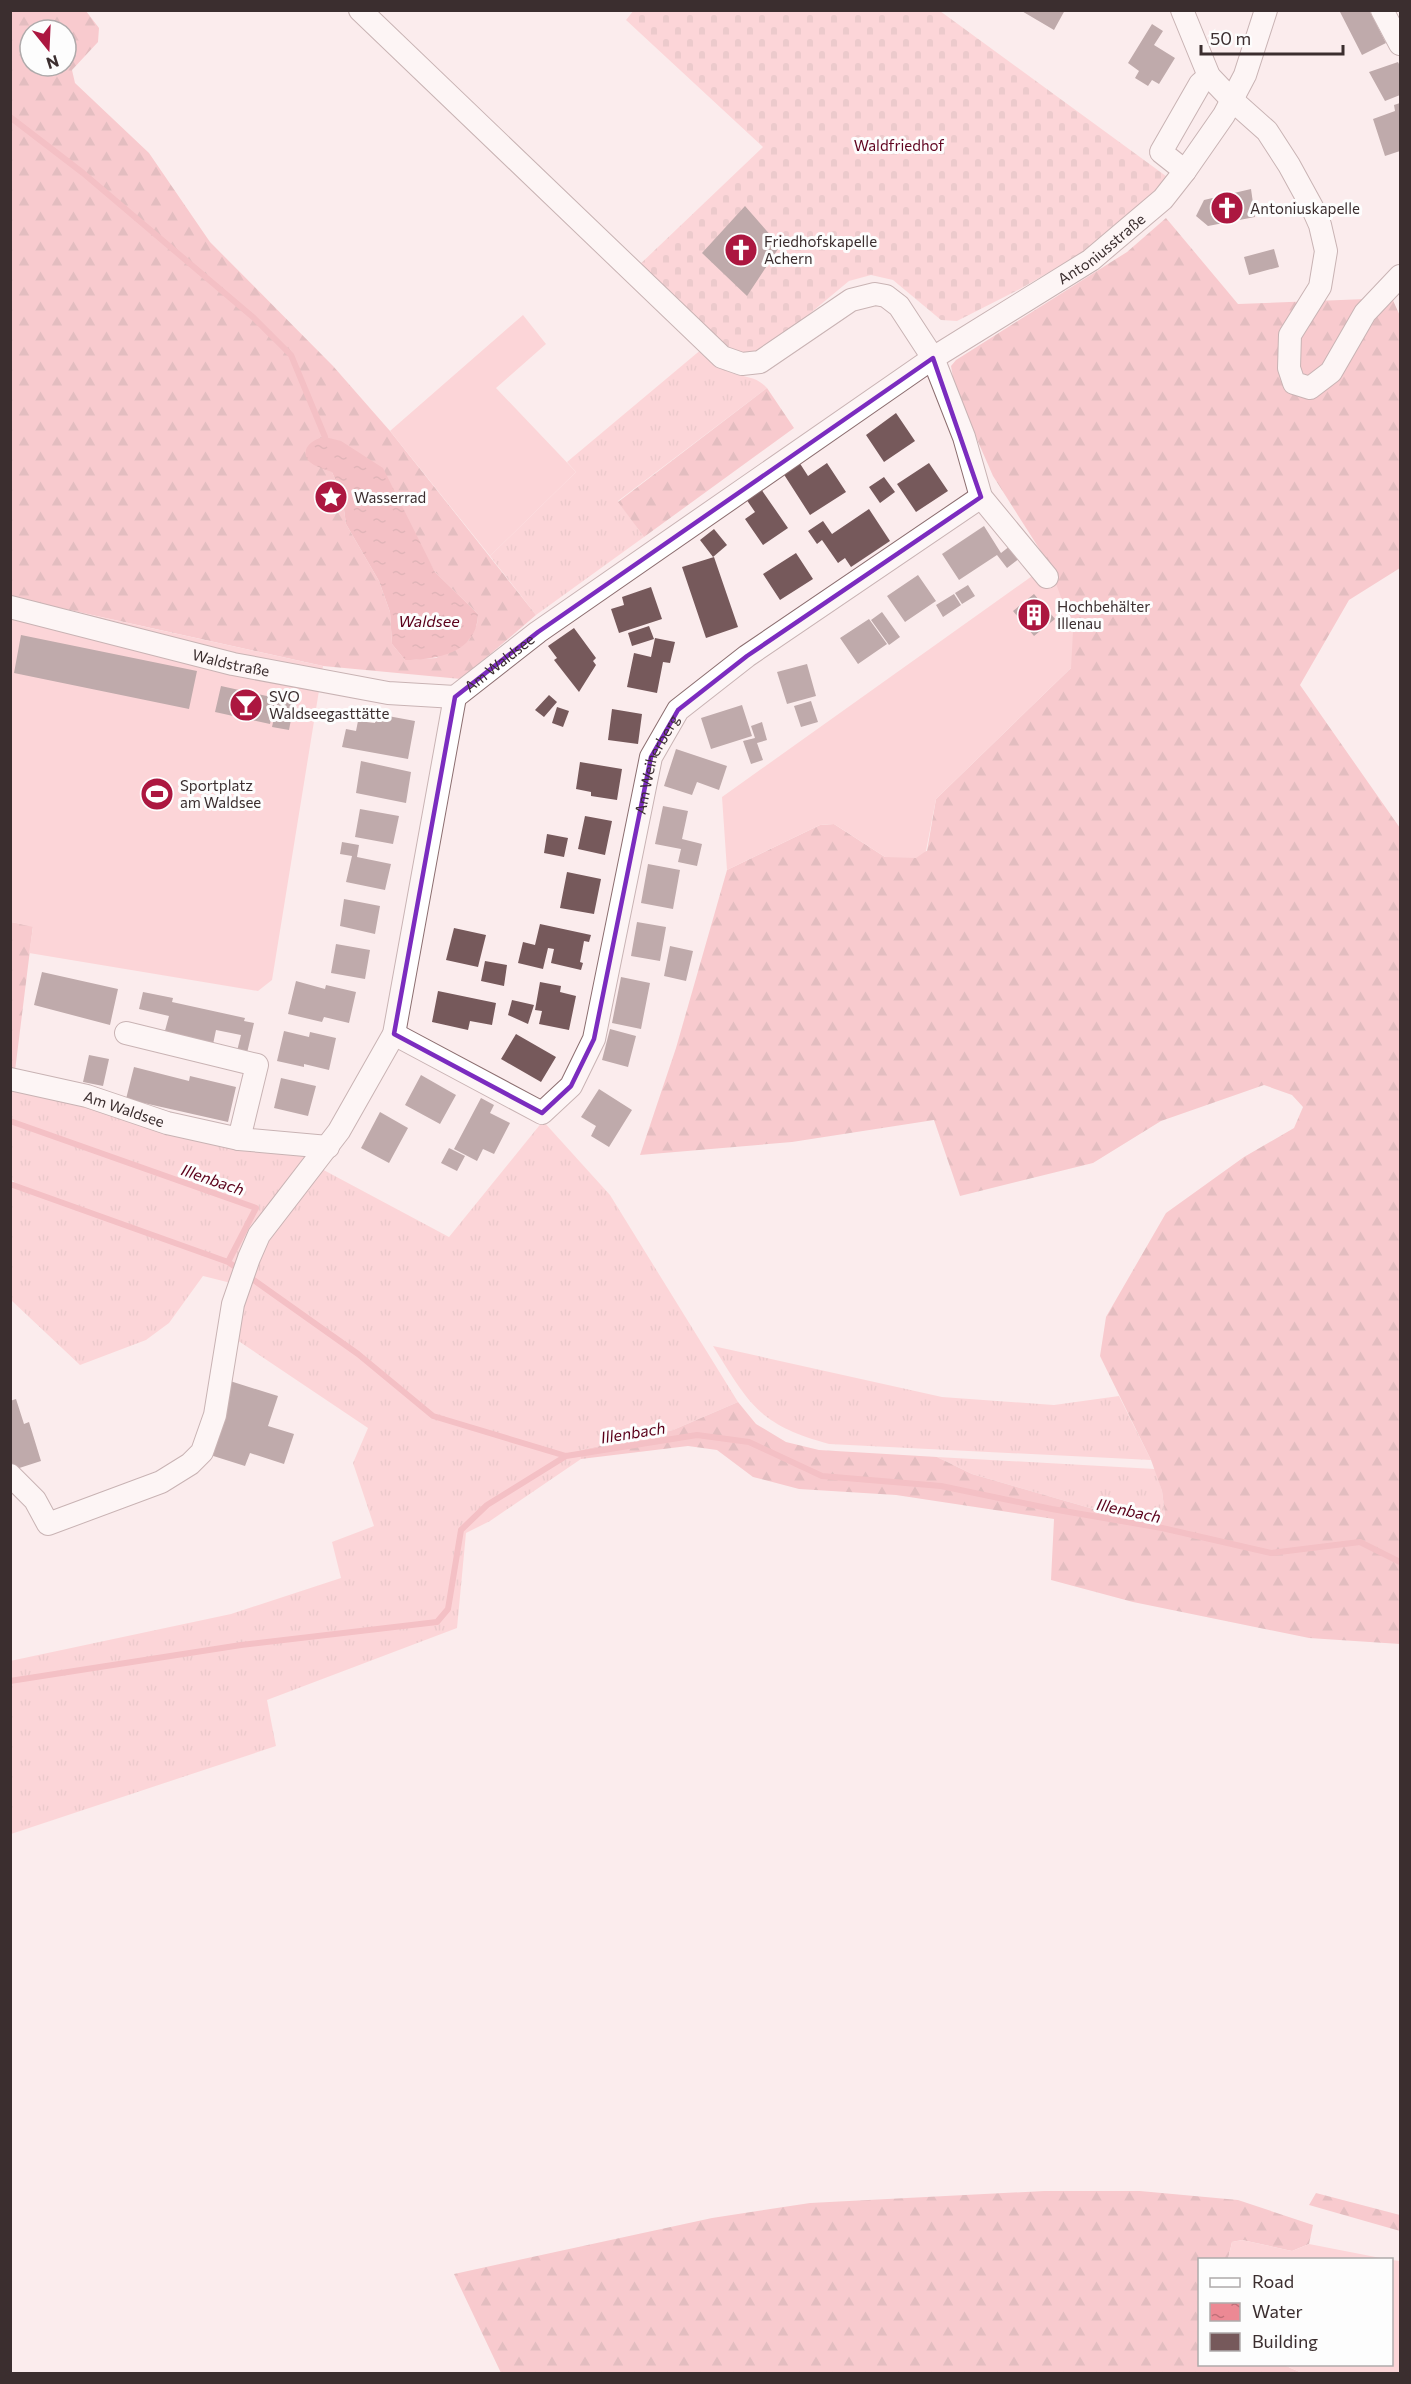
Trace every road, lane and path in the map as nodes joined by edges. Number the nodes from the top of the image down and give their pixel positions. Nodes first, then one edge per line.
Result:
1 (360, 10) edge
2 (1182, 10) edge
3 (1266, 10) edge
4 (1382, 10) edge
5 (1401, 44) edge
6 (1209, 76) junction
7 (1231, 99) junction
8 (1185, 171) junction
9 (1401, 276) edge
10 (933, 358) junction
11 (981, 496) junction
12 (1047, 577) dead end
13 (10, 607) edge
14 (455, 697) junction
15 (126, 1033) dead end
16 (394, 1034) junction
17 (10, 1078) edge
18 (239, 1138) junction
19 (328, 1147) junction
20 (10, 1475) edge

1 - 10 street
2 - 6 street
3 - 7 street, Antoniusstraße
4 - 5 street
6 - 7 street
6 - 8 street
7 - 8 street, Antoniusstraße
7 - 9 street
8 - 10 street, Antoniusstraße
10 - 11 street
10 - 14 street, Am Waldsee
11 - 12 street
11 - 16 street, Am Weiherberg
13 - 14 street, Waldstraße
14 - 16 street, Am Waldsee
15 - 18 street
16 - 19 street, Am Waldsee
17 - 18 street, Am Waldsee
18 - 19 street, Am Waldsee
19 - 20 street, Am Waldsee

